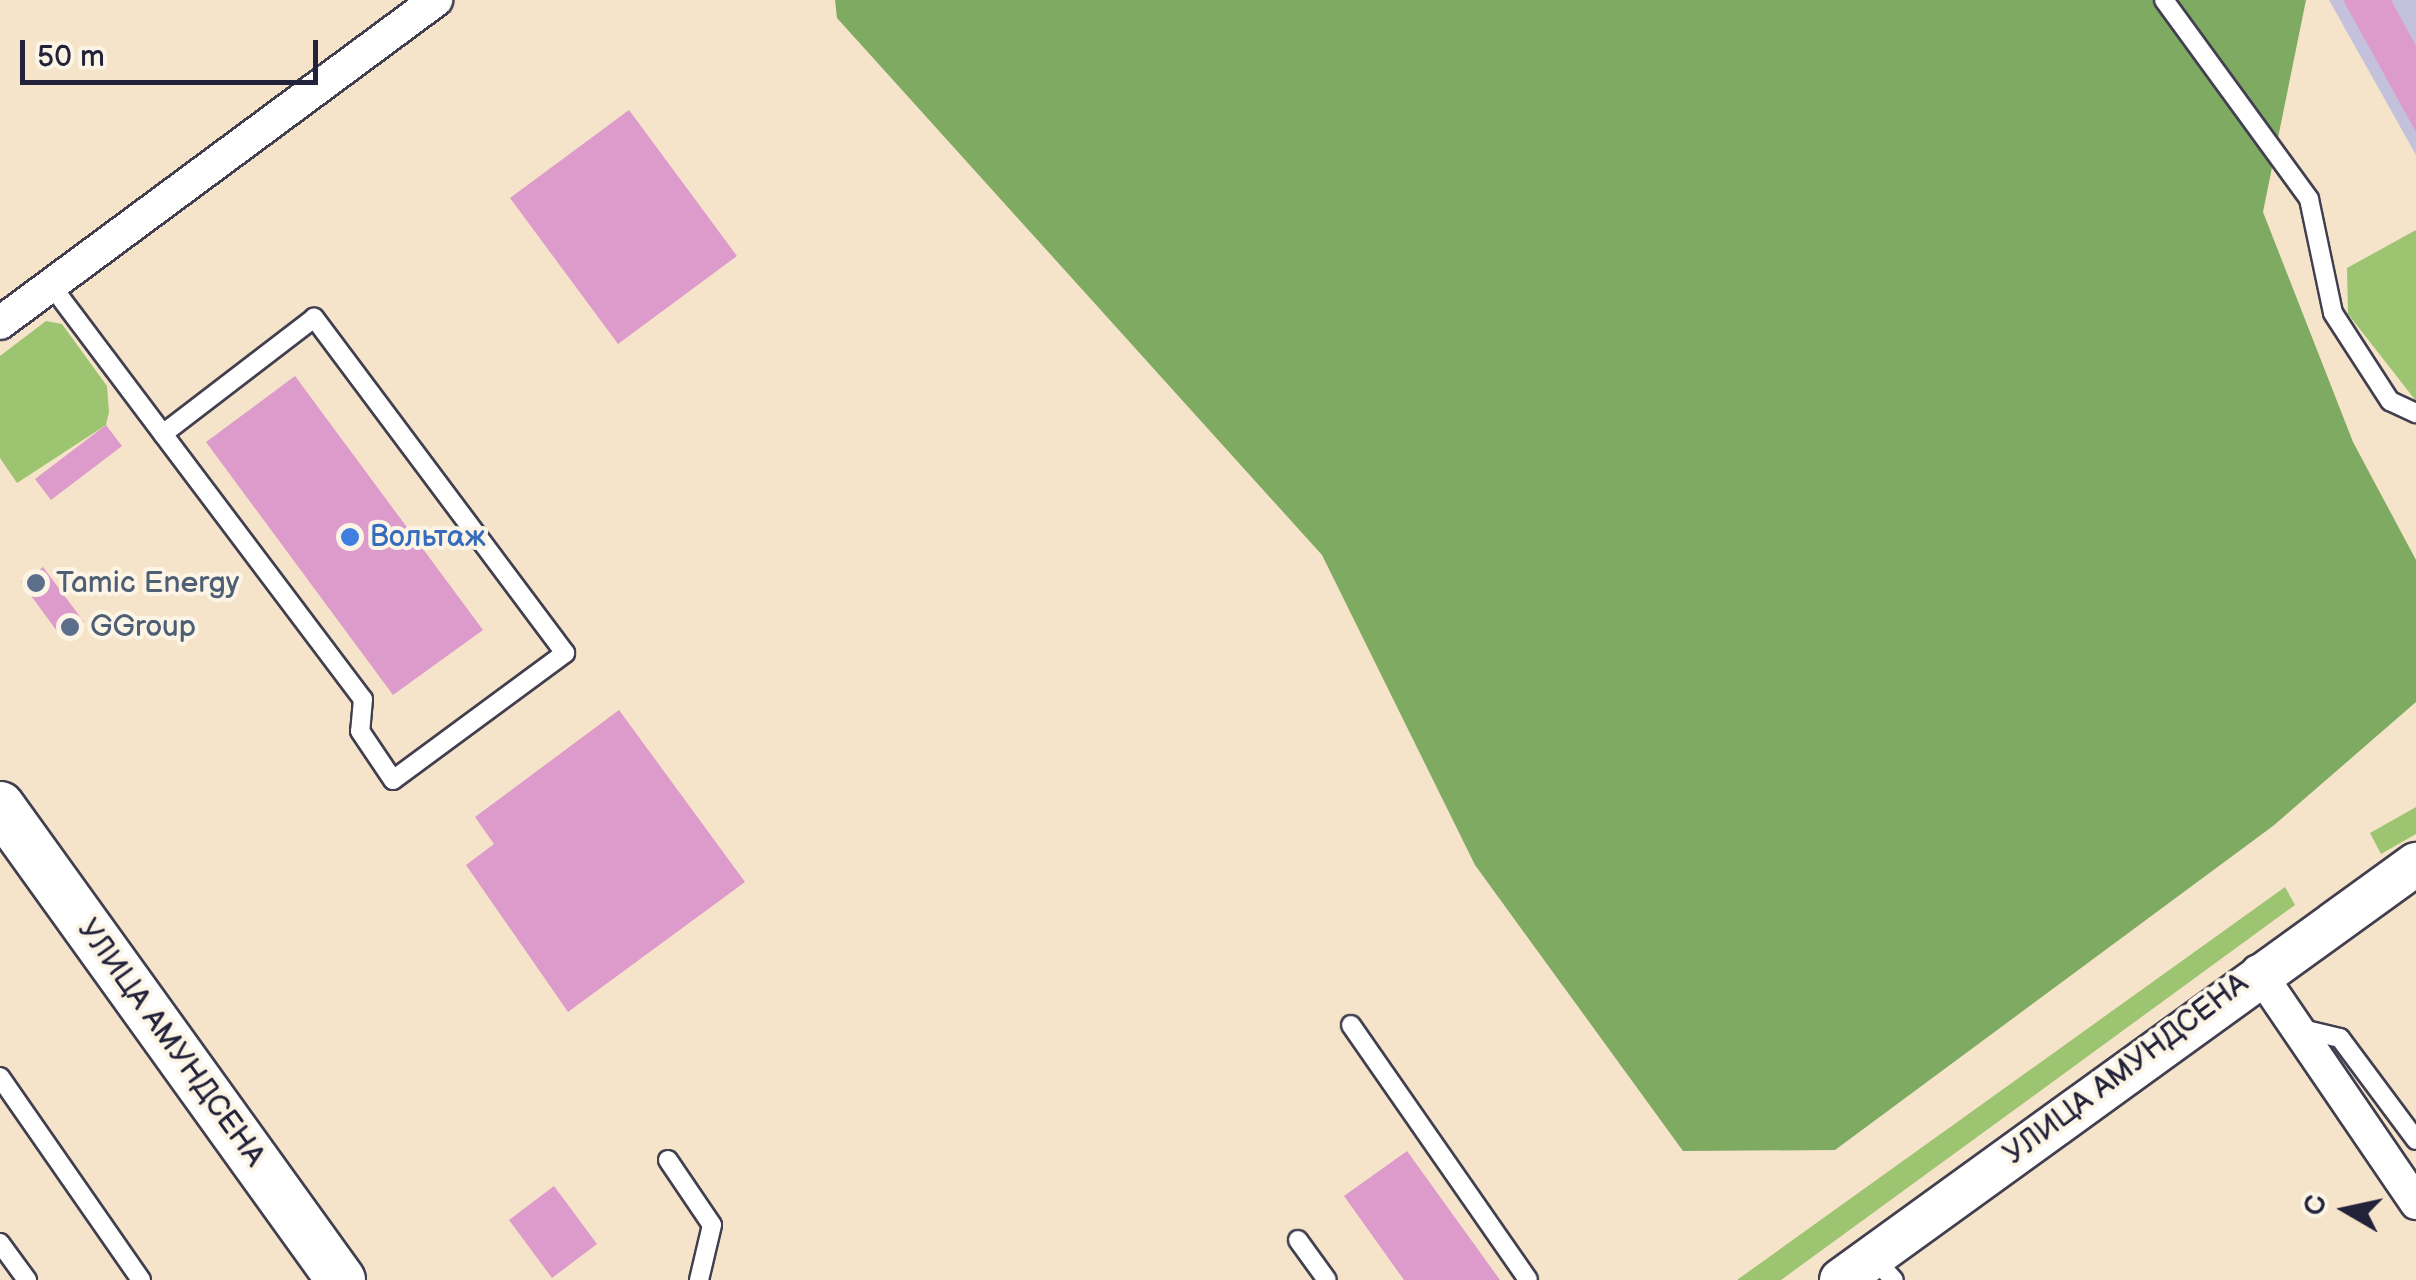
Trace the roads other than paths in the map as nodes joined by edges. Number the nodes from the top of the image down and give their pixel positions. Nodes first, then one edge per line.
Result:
1 (436, 0) edge
2 (2164, 0) edge
3 (51, 285) junction
4 (0, 323) edge
5 (2416, 413) edge
6 (163, 434) junction
7 (0, 806) edge
8 (2416, 864) edge
9 (2258, 971) junction
10 (1351, 1025) dead end
11 (2294, 1027) junction
12 (0, 1078) edge
13 (2416, 1140) edge
14 (668, 1160) dead end
15 (2416, 1203) edge
16 (1298, 1240) dead end
17 (0, 1243) edge
18 (1869, 1272) edge
19 (27, 1280) edge
20 (141, 1280) edge
21 (341, 1280) edge
22 (699, 1280) edge
23 (1327, 1280) edge
24 (1528, 1280) edge

1 - 3 street
2 - 5 lane
3 - 4 street
3 - 6 lane
6 - 6 lane
7 - 21 main road, УЛИЦА АМУНДСЕНА
8 - 9 street, УЛИЦА АМУНДСЕНА
9 - 11 street
9 - 18 street, УЛИЦА АМУНДСЕНА
10 - 24 lane
11 - 13 lane
11 - 15 street
12 - 20 lane
14 - 22 lane
16 - 23 lane
17 - 19 lane

